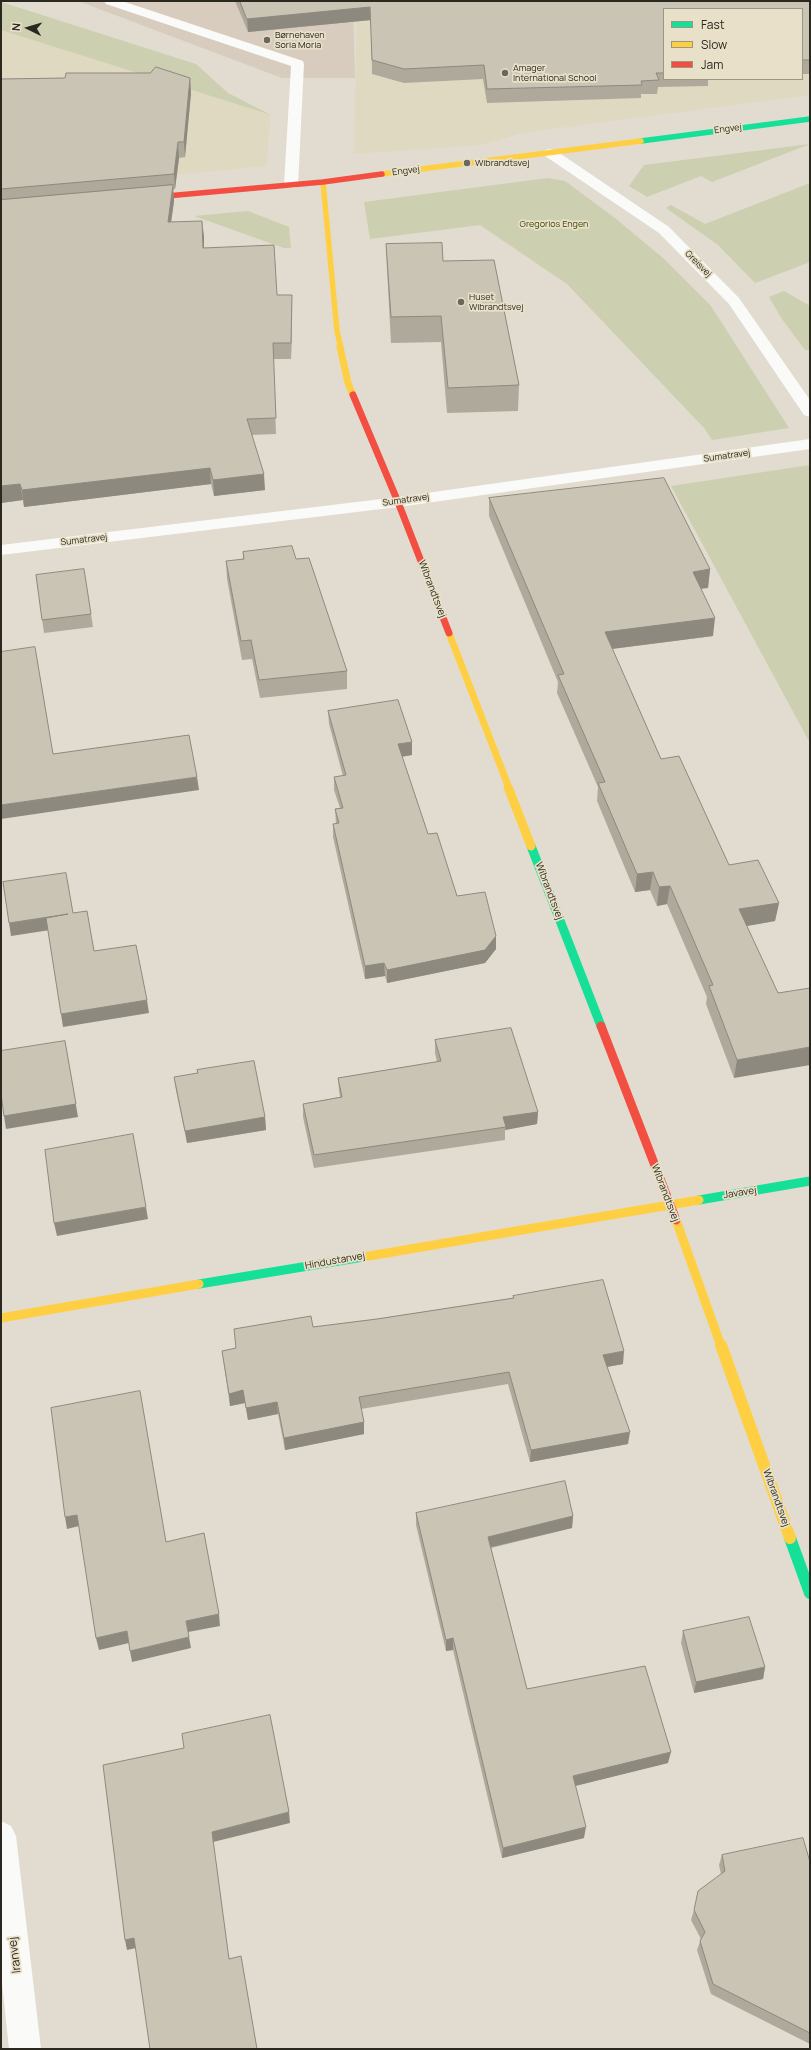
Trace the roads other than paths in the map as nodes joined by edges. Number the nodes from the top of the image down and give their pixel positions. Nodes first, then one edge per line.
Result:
1 (110, 1) edge
2 (810, 118) edge
3 (550, 153) junction
4 (323, 182) junction
5 (291, 185) junction
6 (134, 198) edge
7 (810, 412) edge
8 (810, 444) edge
9 (398, 502) junction
10 (1, 550) edge
11 (810, 1181) edge
12 (670, 1204) junction
13 (1, 1318) edge
14 (810, 1593) edge
15 (1, 1836) edge
16 (25, 2049) edge

1 - 5 street
2 - 3 street, Engvej
3 - 4 street, Engvej
3 - 7 street, Greisvej
4 - 5 street, Engvej
4 - 9 street, Wibrandtsvej
5 - 6 street, Engvej
8 - 9 street, Sumatravej
9 - 10 street, Sumatravej
9 - 12 street, Wibrandtsvej
11 - 12 street, Javavej
12 - 13 street, Hindustanvej
12 - 14 street, Wibrandtsvej
15 - 16 street, Iranvej

